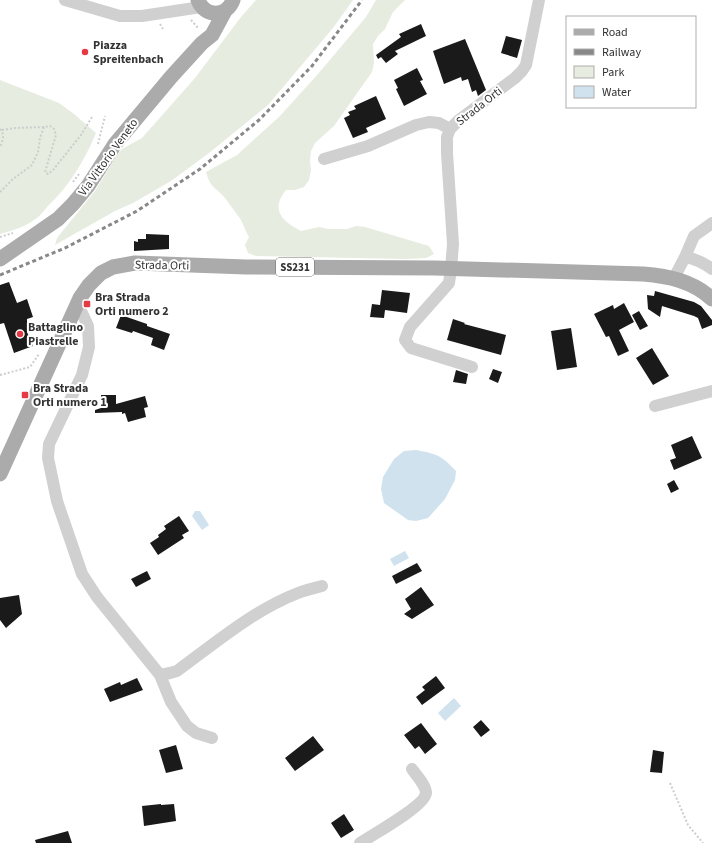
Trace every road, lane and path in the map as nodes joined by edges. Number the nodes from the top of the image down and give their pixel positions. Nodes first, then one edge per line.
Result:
1 (65, 0) edge
2 (540, 0) edge
3 (231, 3) edge
4 (202, 6) edge
5 (181, 10) junction
6 (204, 40) junction
7 (105, 116) dead end
8 (92, 117) dead end
9 (44, 127) junction
10 (1, 129) edge
11 (450, 129) junction
12 (0, 147) edge
13 (97, 147) dead end
14 (324, 159) dead end
15 (80, 172) dead end
16 (71, 185) dead end
17 (0, 192) edge
18 (712, 223) edge
19 (0, 237) edge
20 (20, 238) junction
21 (0, 249) edge
22 (685, 257) junction
23 (0, 259) edge
24 (451, 268) junction
25 (712, 269) edge
26 (674, 278) junction
27 (712, 299) edge
28 (76, 307) junction
29 (472, 367) dead end
30 (4, 373) dead end
31 (0, 375) edge
32 (712, 391) edge
33 (655, 406) dead end
34 (0, 474) edge
35 (322, 586) dead end
36 (160, 675) junction
37 (212, 738) dead end
38 (412, 769) dead end
39 (670, 783) dead end
40 (360, 843) edge
41 (703, 843) edge

1 - 5 street
2 - 11 street, Strada Orti
3 - 4 main road
3 - 6 main road, Via Vittorio Veneto
4 - 5 street
4 - 6 main road
5 - 6 path
6 - 20 main road, Via Vittorio Veneto
7 - 13 path
8 - 9 path
9 - 10 path
9 - 17 path
10 - 12 path
11 - 14 street
11 - 24 street, Strada Orti
15 - 16 path
18 - 22 street
19 - 20 path
20 - 21 main road, Via Vittorio Veneto
20 - 23 main road, Via Vittorio Veneto
22 - 25 street
22 - 26 street
24 - 26 main road, Strada Orti / SS231
24 - 28 main road, Strada Orti / SS231
24 - 29 street
26 - 27 main road, Strada Orti / SS231
28 - 34 main road, Strada Orti / SS231
28 - 36 street
30 - 31 path
32 - 33 street
35 - 36 street
36 - 37 street
38 - 40 street
39 - 41 path

